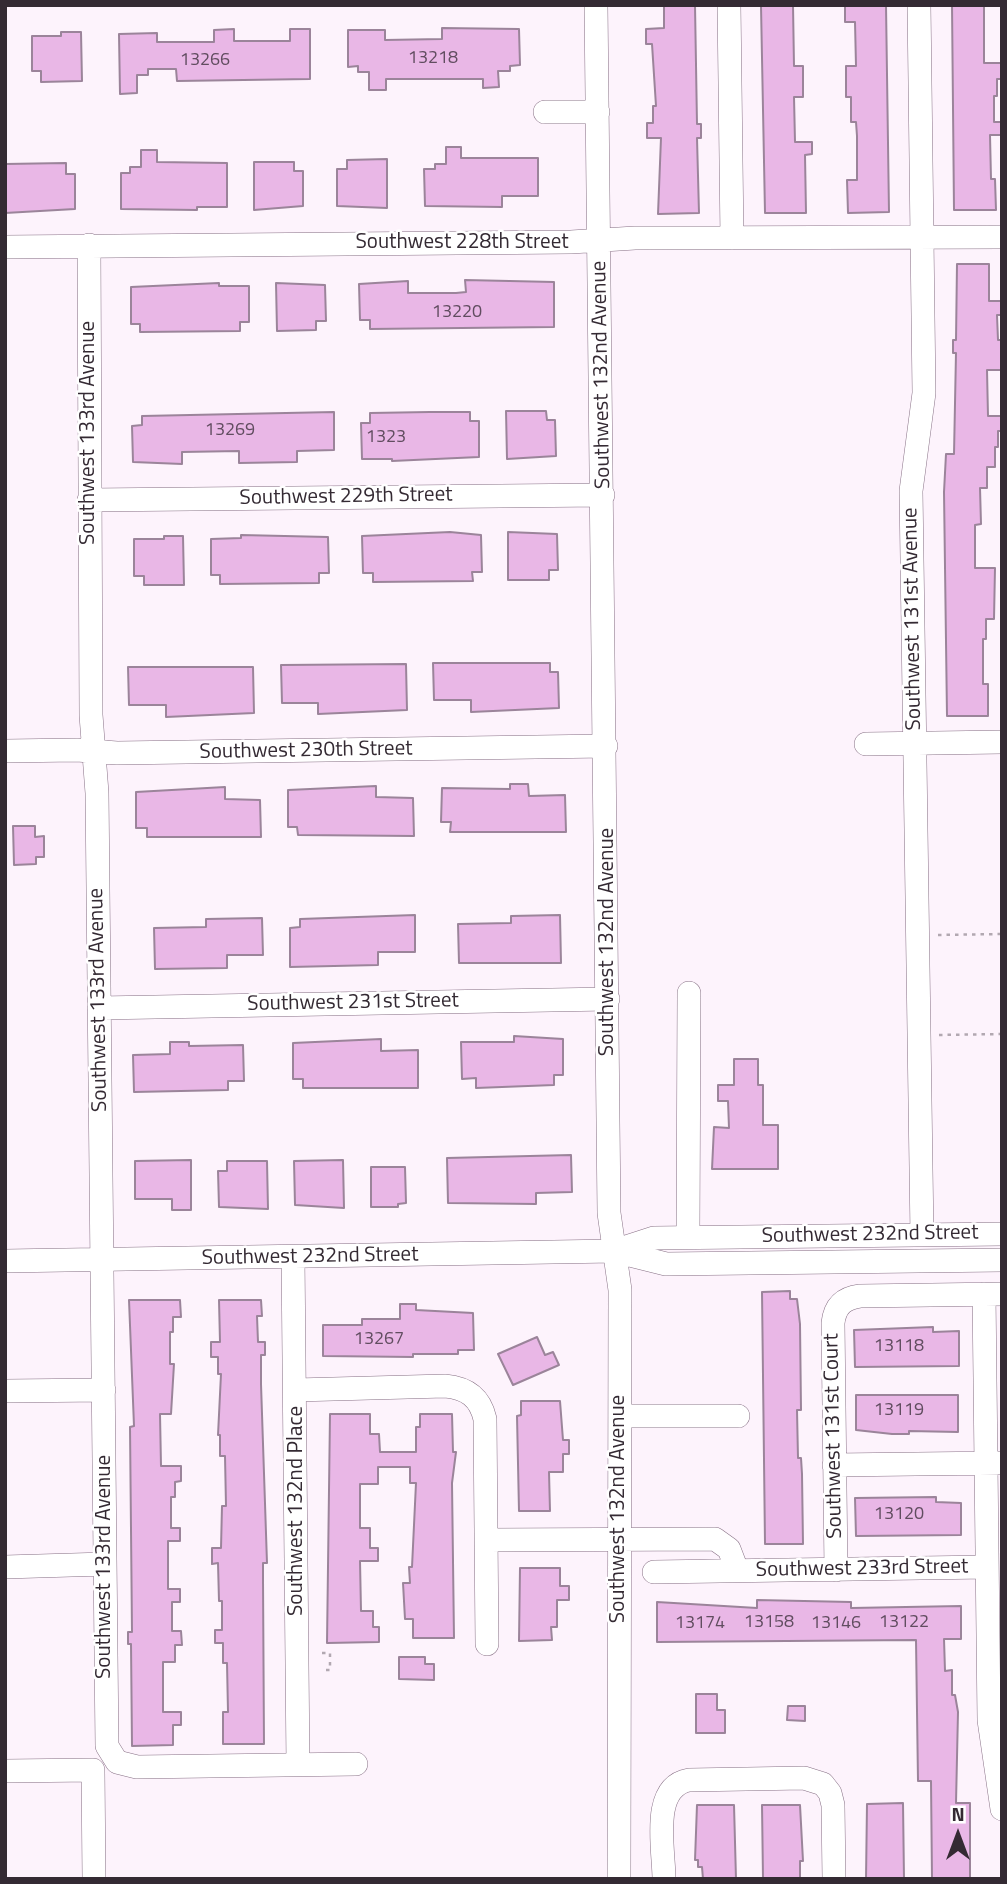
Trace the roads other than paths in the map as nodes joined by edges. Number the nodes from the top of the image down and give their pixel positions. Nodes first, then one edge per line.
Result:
1 (596, 5) edge
2 (729, 5) edge
3 (919, 5) edge
4 (545, 112) dead end
5 (598, 112) junction
6 (1002, 237) edge
7 (732, 238) junction
8 (922, 239) junction
9 (600, 240) junction
10 (89, 245) junction
11 (5, 247) edge
12 (603, 495) junction
13 (89, 500) junction
14 (1002, 742) edge
15 (866, 744) dead end
16 (915, 744) junction
17 (606, 746) junction
18 (5, 751) edge
19 (95, 752) junction
20 (689, 993) dead end
21 (608, 999) junction
22 (99, 1008) junction
23 (1002, 1234) edge
24 (922, 1235) junction
25 (688, 1237) junction
26 (614, 1251) junction
27 (293, 1257) junction
28 (102, 1260) junction
29 (1002, 1260) edge
30 (5, 1261) edge
31 (993, 1294) edge
32 (104, 1390) junction
33 (296, 1390) junction
34 (5, 1391) edge
35 (620, 1416) junction
36 (738, 1416) dead end
37 (994, 1464) edge
38 (834, 1465) junction
39 (620, 1539) junction
40 (486, 1540) junction
41 (105, 1564) junction
42 (5, 1567) edge
43 (987, 1567) junction
44 (737, 1570) junction
45 (836, 1570) junction
46 (654, 1572) dead end
47 (995, 1633) edge
48 (487, 1644) dead end
49 (102, 1763) junction
50 (356, 1764) dead end
51 (298, 1765) junction
52 (5, 1771) edge
53 (1002, 1799) edge
54 (1002, 1809) edge
55 (94, 1879) edge
56 (619, 1879) edge
57 (664, 1879) edge
58 (834, 1879) edge

1 - 5 street, Southwest 132nd Avenue
2 - 7 street
3 - 8 street, Southwest 131st Avenue
4 - 5 street
5 - 9 street, Southwest 132nd Avenue
6 - 8 street, Southwest 228th Street
7 - 8 street, Southwest 228th Street
7 - 9 street, Southwest 228th Street
8 - 16 street, Southwest 131st Avenue
9 - 10 street, Southwest 228th Street
9 - 12 street, Southwest 132nd Avenue
10 - 11 street, Southwest 228th Street
10 - 13 street, Southwest 133rd Avenue
12 - 13 street, Southwest 229th Street
12 - 17 street, Southwest 132nd Avenue
13 - 19 street, Southwest 133rd Avenue
14 - 16 street
15 - 16 street
16 - 24 street, Southwest 131st Avenue
17 - 19 street, Southwest 230th Street
17 - 21 street, Southwest 132nd Avenue
18 - 19 street, Southwest 230th Street
19 - 22 street, Southwest 133rd Avenue
20 - 25 street
21 - 22 street, Southwest 231st Street
21 - 26 street, Southwest 132nd Avenue
22 - 28 street, Southwest 133rd Avenue
23 - 24 street, Southwest 232nd Street
24 - 25 street, Southwest 232nd Street
25 - 26 street, Southwest 232nd Street
26 - 27 street, Southwest 232nd Street
26 - 29 street, Southwest 232nd Street
26 - 35 street, Southwest 132nd Avenue
27 - 28 street, Southwest 232nd Street
27 - 33 street, Southwest 132nd Place
28 - 30 street, Southwest 232nd Street
28 - 32 street, Southwest 133rd Avenue
31 - 37 street
31 - 38 street, Southwest 131st Court
32 - 34 street
32 - 41 street, Southwest 133rd Avenue
33 - 40 street
33 - 51 street, Southwest 132nd Place
35 - 36 street
35 - 39 street, Southwest 132nd Avenue
37 - 38 street
37 - 43 street
38 - 45 street, Southwest 131st Court
39 - 40 street, Southwest 233rd Street
39 - 44 street, Southwest 233rd Street
39 - 56 street, Southwest 132nd Avenue
40 - 48 street
41 - 42 street
41 - 49 street, Southwest 133rd Avenue
43 - 45 street, Southwest 233rd Street
43 - 47 street
44 - 45 street, Southwest 233rd Street
44 - 46 street, Southwest 233rd Street
47 - 53 street
49 - 51 street
49 - 52 street
49 - 55 street, Southwest 133rd Avenue
50 - 51 street
53 - 54 street
57 - 58 street

